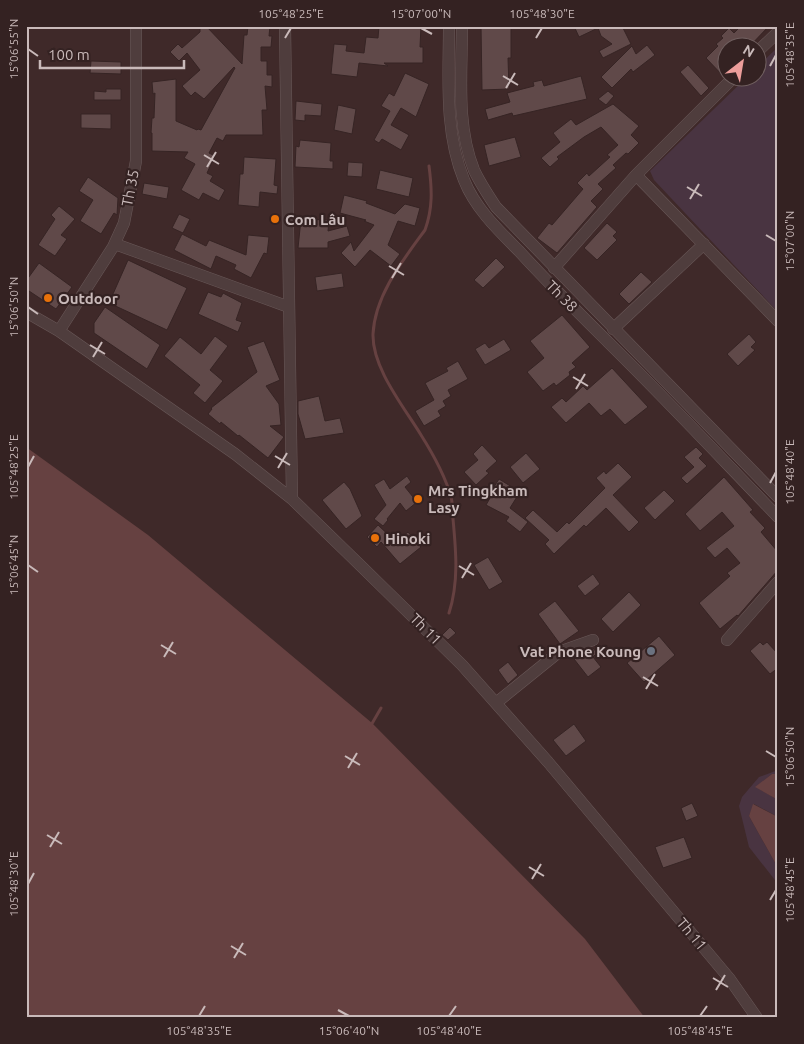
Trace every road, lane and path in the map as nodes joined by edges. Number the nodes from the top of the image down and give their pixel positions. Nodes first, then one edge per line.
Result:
1 (136, 26) edge
2 (285, 26) edge
3 (449, 26) edge
4 (462, 26) edge
5 (778, 32) edge
6 (766, 44) edge
7 (723, 88) edge
8 (636, 175) junction
9 (115, 244) junction
10 (704, 244) junction
11 (554, 268) junction
12 (289, 307) junction
13 (26, 312) edge
14 (778, 321) edge
15 (613, 329) junction
16 (60, 331) junction
17 (778, 497) edge
18 (292, 499) junction
19 (778, 517) edge
20 (778, 582) edge
21 (593, 640) dead end
22 (727, 640) dead end
23 (496, 703) junction
24 (757, 1018) edge

1 - 9 street, Th 35
2 - 12 street
3 - 19 street, Th 38
4 - 11 street, Th 38
5 - 6 street
7 - 8 street
8 - 10 street
8 - 11 street
9 - 12 street
9 - 16 street, Th 35
10 - 14 street
10 - 15 street
11 - 15 street, Th 38
12 - 18 street
13 - 16 street, Th 11
15 - 17 street, Th 38
16 - 18 street, Th 11
18 - 23 street, Th 11
20 - 22 street
21 - 23 street
23 - 24 street, Th 11

